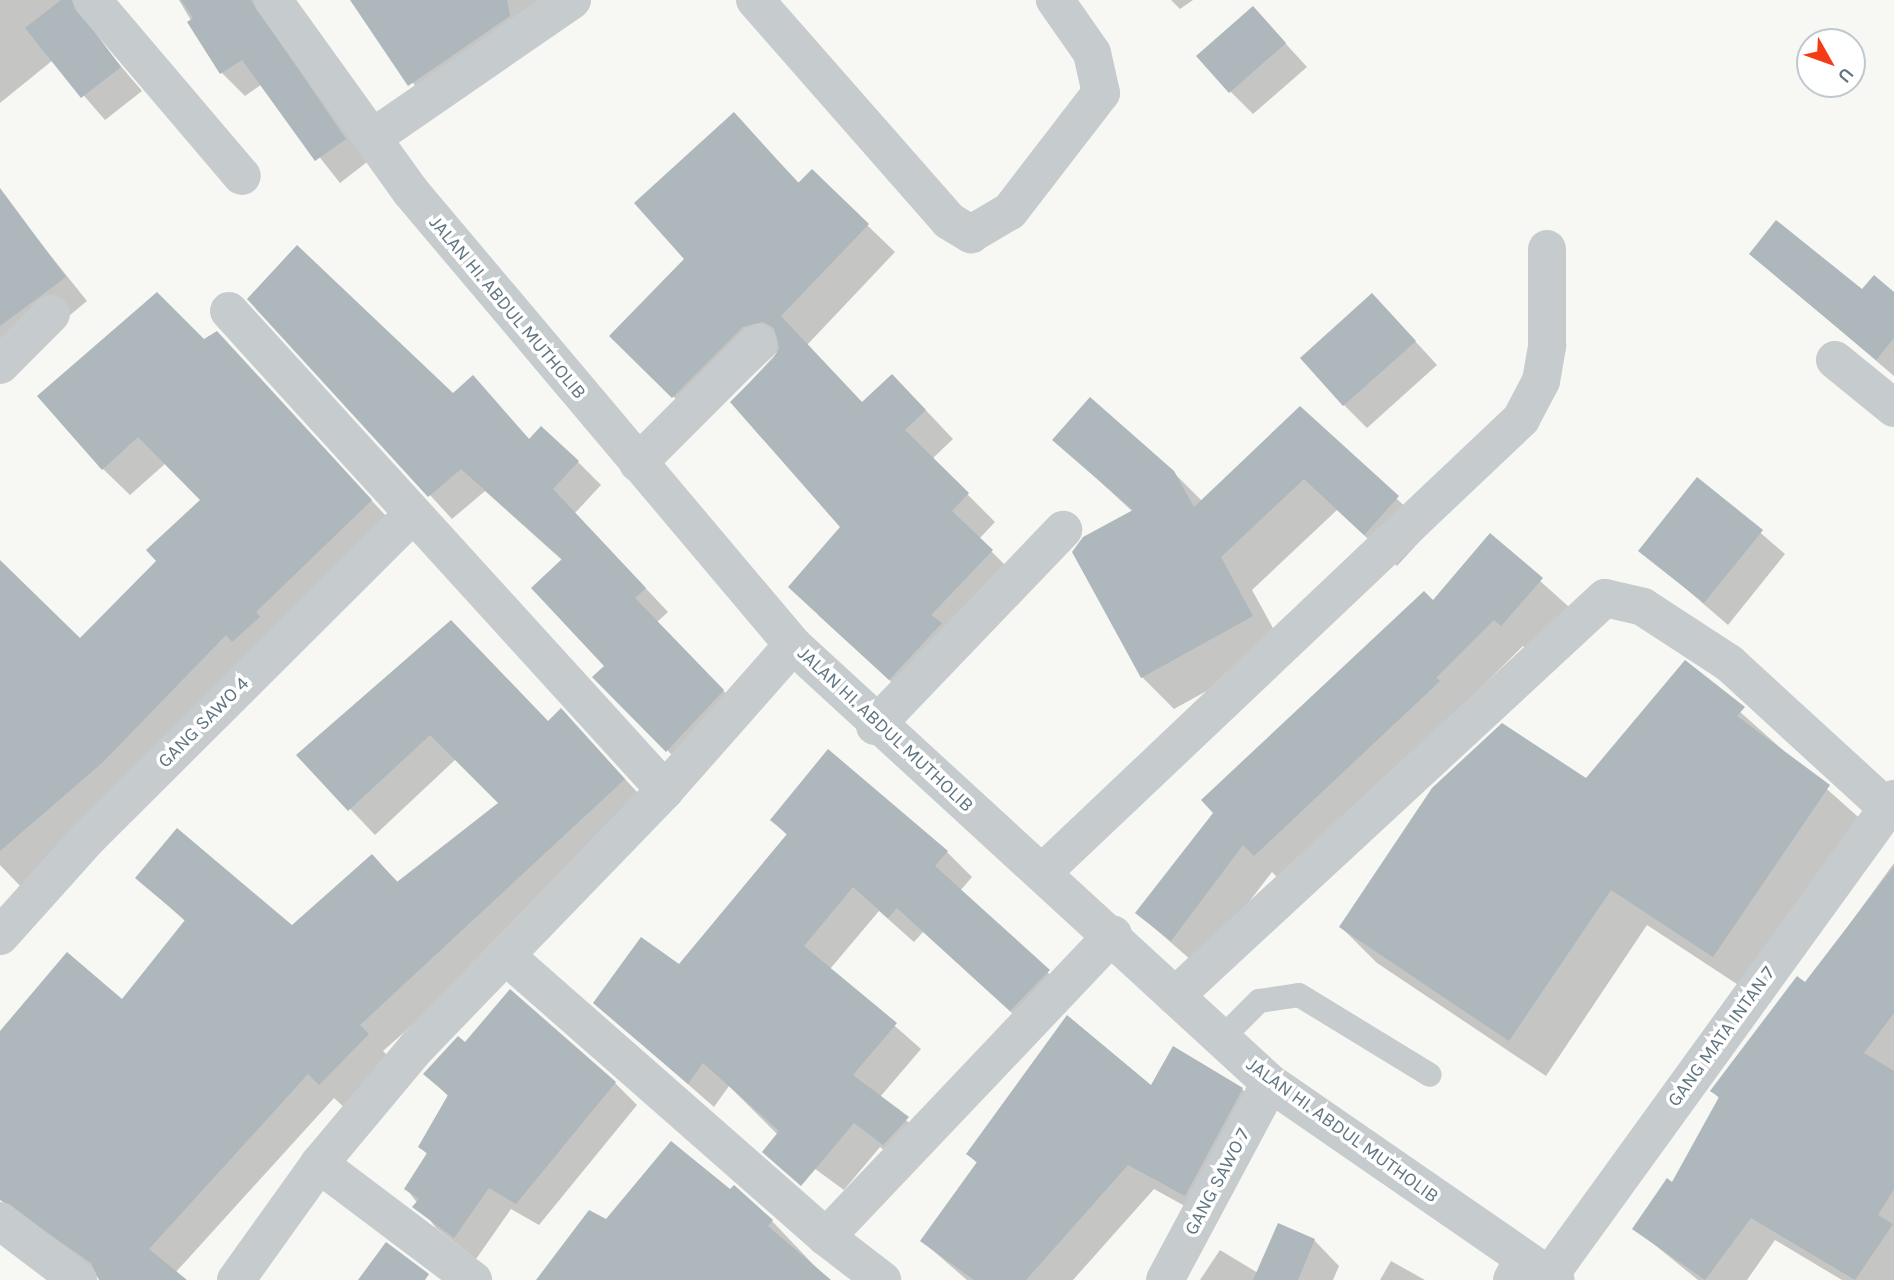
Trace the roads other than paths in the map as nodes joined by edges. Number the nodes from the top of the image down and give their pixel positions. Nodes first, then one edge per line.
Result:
1 (92, 0) edge
2 (273, 0) edge
3 (572, 0) edge
4 (755, 0) edge
5 (1055, 0) edge
6 (372, 138) junction
7 (243, 176) dead end
8 (1546, 249) dead end
9 (229, 311) dead end
10 (51, 314) dead end
11 (758, 344) dead end
12 (1835, 360) dead end
13 (0, 365) edge
14 (1894, 408) edge
15 (638, 463) junction
16 (413, 514) junction
17 (1063, 530) dead end
18 (793, 645) junction
19 (875, 726) junction
20 (665, 790) junction
21 (1891, 803) edge
22 (1043, 872) junction
23 (1113, 935) junction
24 (0, 936) edge
25 (505, 955) junction
26 (1175, 996) junction
27 (1221, 1039) junction
28 (1430, 1075) dead end
29 (1270, 1083) junction
30 (319, 1164) junction
31 (0, 1221) edge
32 (825, 1237) junction
33 (1535, 1274) edge
34 (78, 1280) edge
35 (236, 1280) edge
36 (473, 1280) edge
37 (882, 1280) edge
38 (1166, 1280) edge

1 - 7 street
2 - 6 street, JALAN HI. ABDUL MUTHOLIB
3 - 6 street
4 - 5 street
6 - 15 street, JALAN HI. ABDUL MUTHOLIB
8 - 22 street
9 - 16 street
10 - 13 street
11 - 15 street
12 - 14 street
15 - 18 street, JALAN HI. ABDUL MUTHOLIB
16 - 20 street
16 - 24 street, GANG SAWO 4
17 - 19 street
18 - 19 street, JALAN HI. ABDUL MUTHOLIB
18 - 20 street
19 - 22 street, JALAN HI. ABDUL MUTHOLIB
20 - 25 street
21 - 26 street
21 - 33 street, GANG MATA INTAN 7
22 - 23 street, JALAN HI. ABDUL MUTHOLIB
23 - 26 street, JALAN HI. ABDUL MUTHOLIB
23 - 32 street
25 - 30 street
25 - 32 street
26 - 27 street, JALAN HI. ABDUL MUTHOLIB
27 - 28 lane
27 - 29 street, JALAN HI. ABDUL MUTHOLIB
29 - 33 street, JALAN HI. ABDUL MUTHOLIB
29 - 38 street, GANG SAWO 7
30 - 35 street
30 - 36 street
31 - 34 street
32 - 37 street

